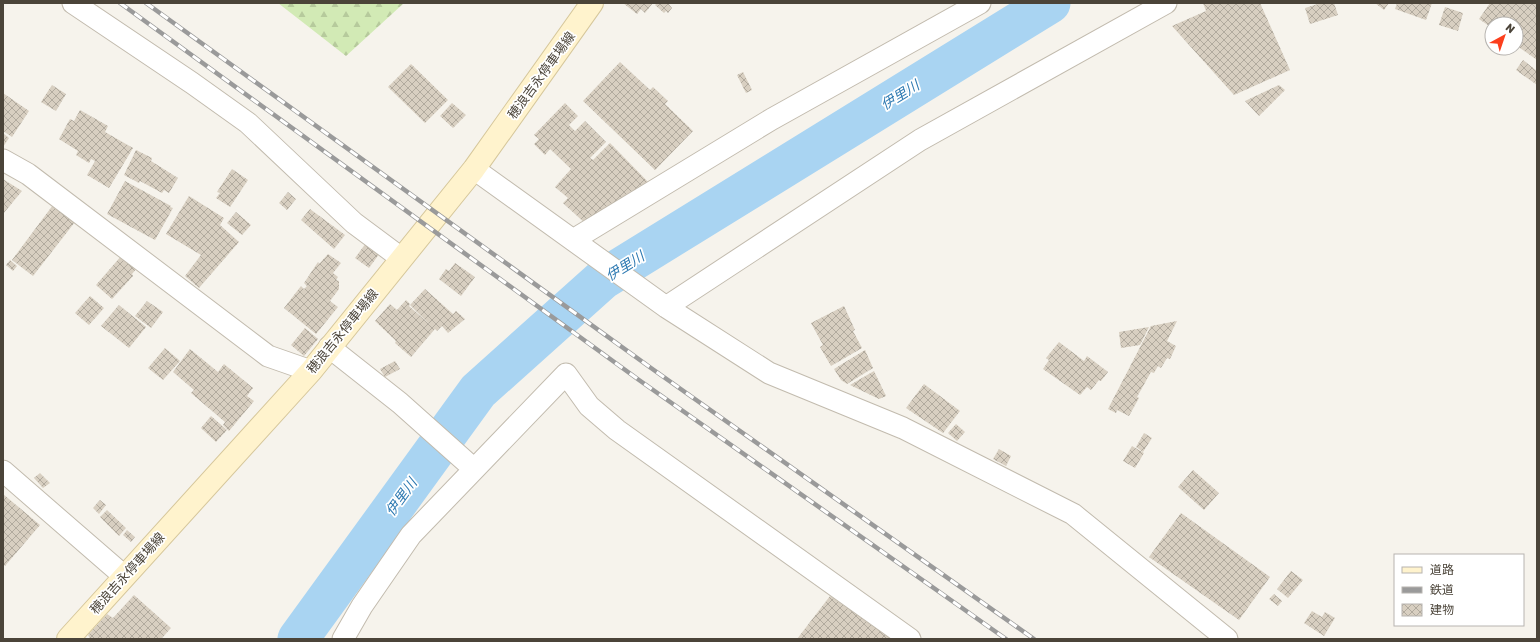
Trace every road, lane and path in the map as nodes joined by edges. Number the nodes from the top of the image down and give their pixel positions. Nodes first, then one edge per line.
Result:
1 (73, 3) edge
2 (592, 3) edge
3 (980, 3) edge
4 (1166, 3) edge
5 (3, 160) edge
6 (474, 169) junction
7 (573, 240) junction
8 (401, 258) junction
9 (666, 307) junction
10 (329, 347) junction
11 (311, 371) junction
12 (474, 468) junction
13 (3, 471) edge
14 (124, 576) junction
15 (68, 639) edge
16 (344, 639) edge
17 (910, 639) edge
18 (1227, 639) edge

1 - 8 street
2 - 6 main road, 穂浪吉永停車場線
3 - 7 street
4 - 9 street
5 - 11 street
6 - 7 street
6 - 8 main road, 穂浪吉永停車場線
7 - 9 street
8 - 10 main road, 穂浪吉永停車場線
9 - 18 street
10 - 11 main road, 穂浪吉永停車場線
10 - 12 street
11 - 14 main road, 穂浪吉永停車場線
12 - 16 street
12 - 17 street
13 - 14 street
14 - 15 main road, 穂浪吉永停車場線

